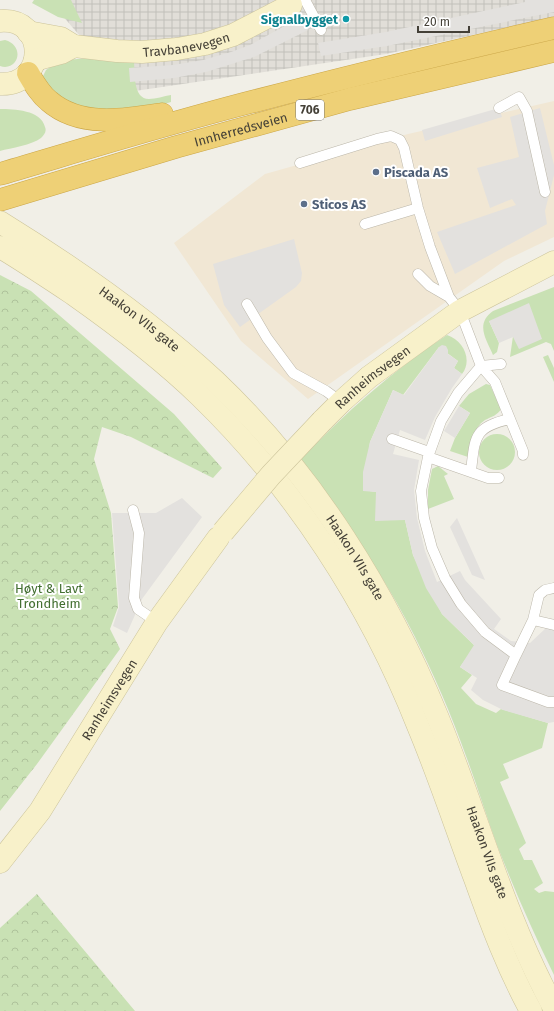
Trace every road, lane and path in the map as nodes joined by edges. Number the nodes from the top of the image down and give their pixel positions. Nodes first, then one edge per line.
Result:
1 (294, 2) edge
2 (1, 20) edge
3 (554, 28) edge
4 (321, 30) dead end
5 (28, 32) junction
6 (74, 46) junction
7 (554, 51) edge
8 (32, 67) junction
9 (0, 84) edge
10 (254, 101) junction
11 (499, 108) dead end
12 (300, 163) dead end
13 (0, 174) edge
14 (545, 192) dead end
15 (0, 200) edge
16 (418, 208) junction
17 (0, 222) edge
18 (365, 224) dead end
19 (0, 248) edge
20 (554, 262) edge
21 (418, 274) dead end
22 (247, 304) dead end
23 (455, 304) junction
24 (501, 364) dead end
25 (482, 366) junction
26 (341, 402) junction
27 (510, 419) junction
28 (392, 439) dead end
29 (429, 454) junction
30 (523, 456) dead end
31 (472, 471) junction
32 (499, 478) dead end
33 (133, 510) dead end
34 (554, 588) edge
35 (533, 620) junction
36 (157, 622) junction
37 (554, 624) edge
38 (516, 655) junction
39 (554, 702) edge
40 (0, 862) edge
41 (554, 1008) edge
42 (531, 1011) edge

1 - 4 lane
1 - 6 main road, Travbanevegen
2 - 5 main road
3 - 10 highway, Innherredsveien / 706
5 - 6 main road, Travbanevegen
5 - 8 main road
6 - 8 main road
7 - 15 highway, Innherredsveien / 706
8 - 9 main road
8 - 10 highway, 706
10 - 13 highway, Innherredsveien / 706
11 - 14 lane
12 - 16 lane
16 - 18 lane
16 - 23 lane
17 - 41 main road, Haakon VIIs gate
19 - 42 main road, Haakon VIIs gate
20 - 23 main road, Ranheimsvegen
21 - 23 lane
22 - 26 lane
23 - 25 lane
23 - 26 main road, Ranheimsvegen
24 - 25 lane
25 - 27 lane
25 - 29 lane
26 - 36 main road, Ranheimsvegen, bridge
27 - 30 lane
27 - 31 lane
28 - 29 lane
29 - 31 lane
29 - 38 lane
31 - 32 lane
33 - 36 lane
34 - 35 lane
35 - 37 lane
35 - 38 lane
36 - 40 main road, Ranheimsvegen
38 - 39 lane

